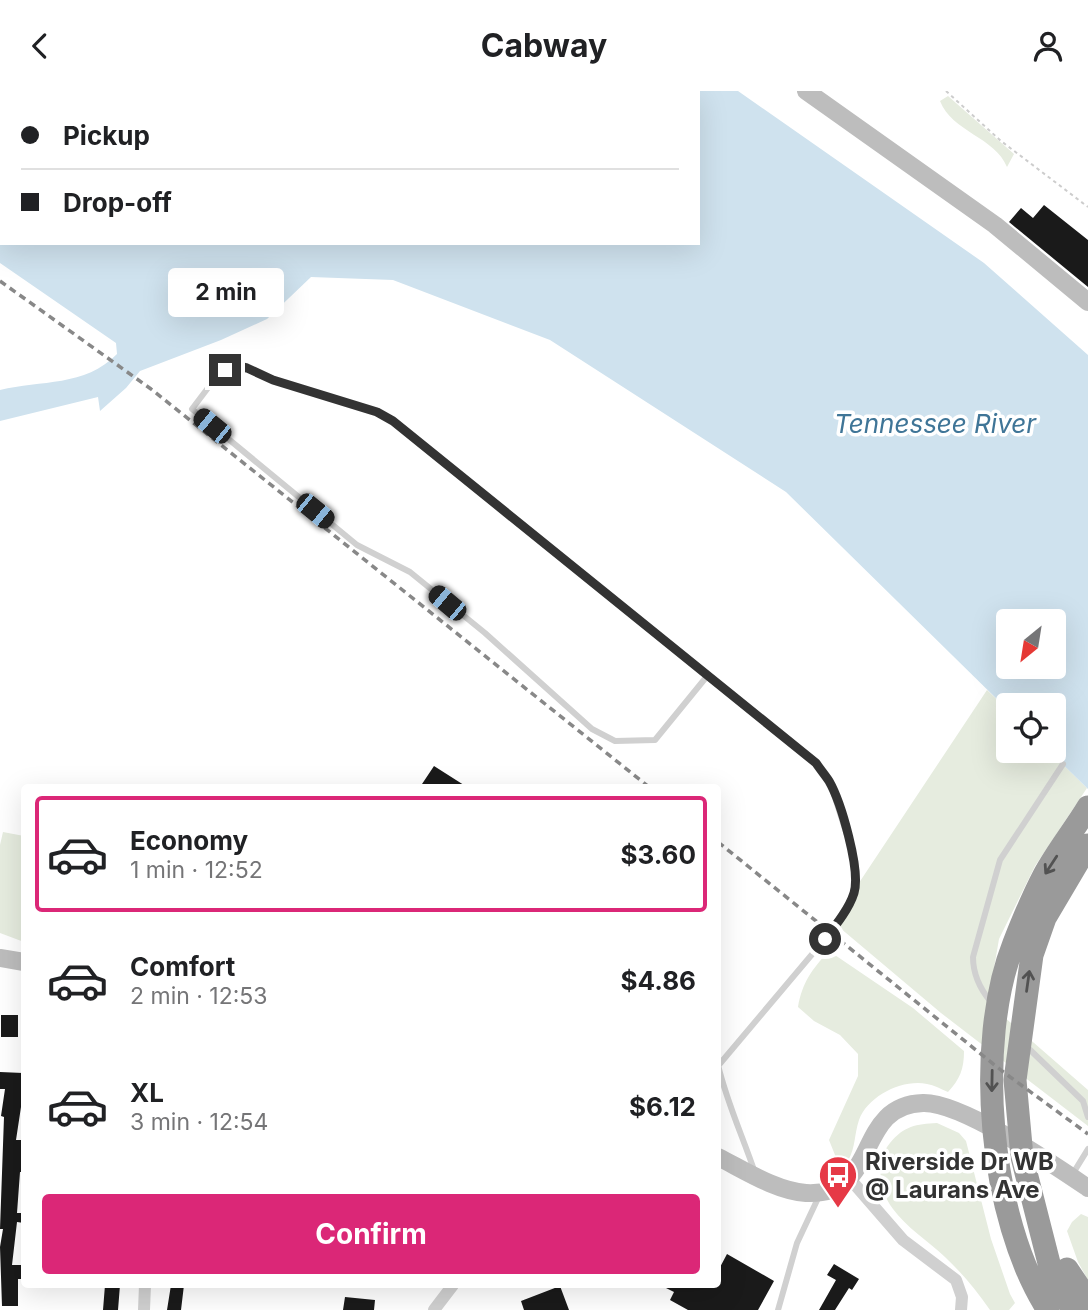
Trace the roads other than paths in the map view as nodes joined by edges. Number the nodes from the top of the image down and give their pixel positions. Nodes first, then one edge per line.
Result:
1 (806, 91) edge
2 (827, 97) edge
3 (1088, 302) edge
4 (708, 675) junction
5 (1063, 764) dead end
6 (1088, 807) edge
7 (1088, 845) edge
8 (0, 958) edge
9 (21, 962) edge
10 (1008, 1023) dead end
11 (1016, 1034) dead end
12 (721, 1061) edge
13 (721, 1077) edge
14 (1088, 1117) edge
15 (1088, 1149) edge
16 (721, 1158) edge
17 (756, 1175) junction
18 (1071, 1177) junction
19 (850, 1179) junction
20 (1088, 1188) edge
21 (821, 1192) junction
22 (1004, 1195) junction
23 (1037, 1218) junction
24 (145, 1288) edge
25 (451, 1288) edge
26 (1088, 1300) edge
27 (144, 1310) edge
28 (433, 1310) edge
29 (778, 1310) edge
30 (961, 1310) edge
31 (1028, 1310) edge
32 (1048, 1310) edge
33 (1073, 1310) edge

1 - 2 street
2 - 3 street
4 - 4 lane
4 - 12 lane
5 - 10 lane
6 -> 22 highway
23 -> 7 highway
8 - 9 street
11 - 14 lane
13 - 17 lane
15 - 18 lane
16 - 17 street
17 - 21 street
18 - 19 street
18 - 20 street
19 - 21 street
19 - 30 street
21 - 29 lane
22 - 31 highway
22 - 32 highway
23 - 26 highway
23 - 33 highway
24 - 27 street
25 - 28 street

